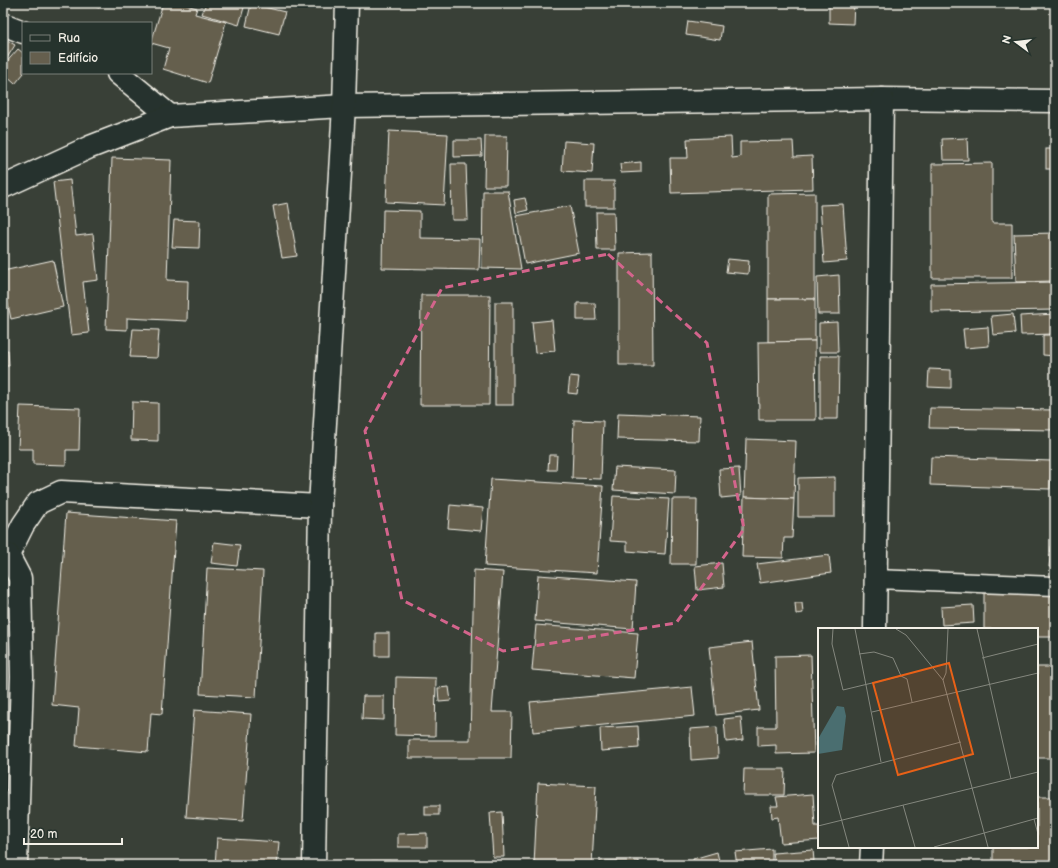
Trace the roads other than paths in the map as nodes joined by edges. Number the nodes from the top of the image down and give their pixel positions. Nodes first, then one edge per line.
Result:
1 (347, 3) edge
2 (3, 24) edge
3 (22, 32) edge
4 (119, 74) edge
5 (882, 99) junction
6 (1055, 100) edge
7 (344, 106) junction
8 (170, 116) junction
9 (3, 187) edge
10 (320, 506) junction
11 (6, 554) edge
12 (875, 579) junction
13 (1055, 586) edge
14 (875, 628) edge
15 (872, 848) edge
16 (16, 865) edge
17 (314, 865) edge
18 (871, 865) edge

1 - 7 street
2 - 3 street
4 - 8 street
5 - 6 street
5 - 7 street
5 - 12 street
7 - 8 street
7 - 10 street
8 - 9 street
10 - 11 street
10 - 17 street
11 - 16 street
12 - 13 lane
12 - 14 street
15 - 18 street

